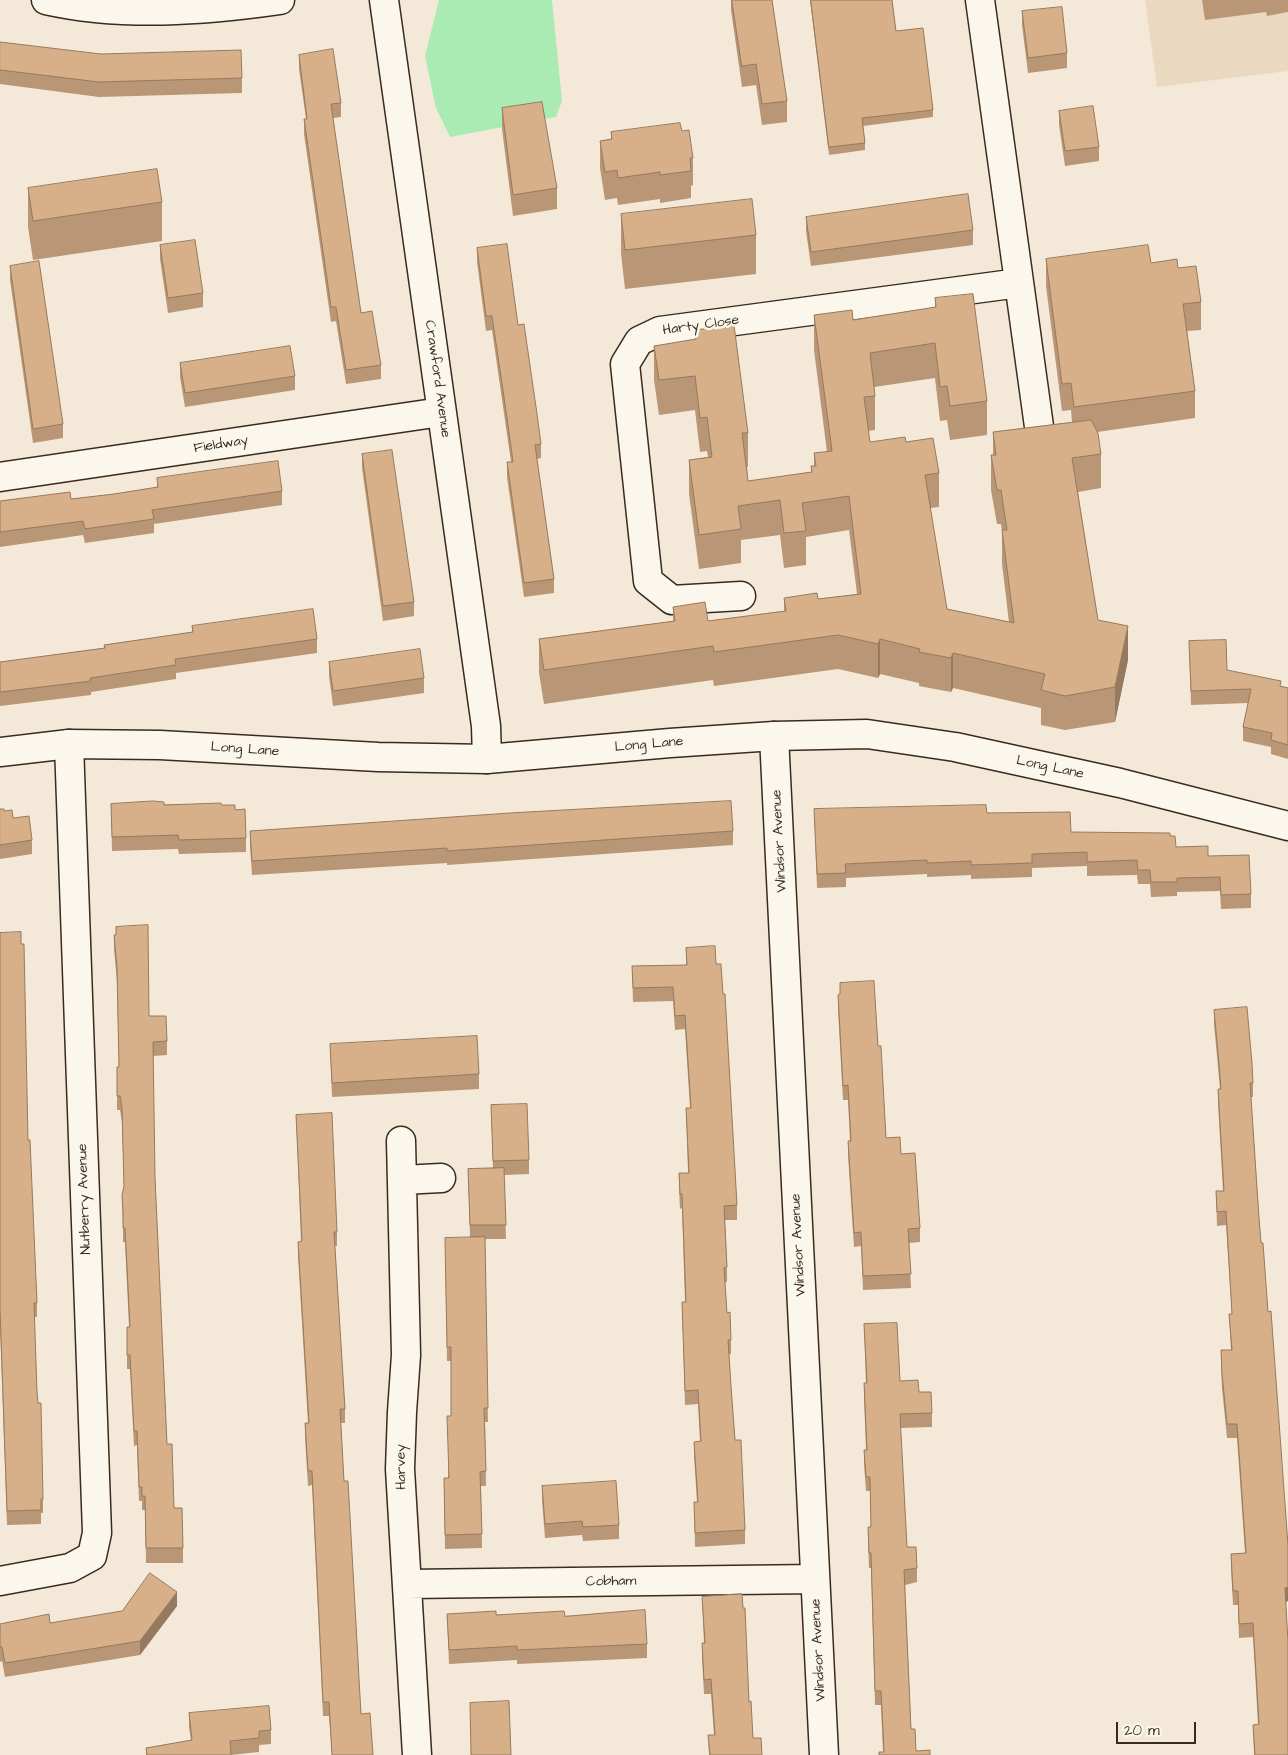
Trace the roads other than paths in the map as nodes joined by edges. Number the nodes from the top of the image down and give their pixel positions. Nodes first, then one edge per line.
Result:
1 (280, 0) edge
2 (384, 0) edge
3 (980, 0) edge
4 (56, 1) edge
5 (1018, 283) junction
6 (441, 412) junction
7 (1041, 440) edge
8 (0, 477) edge
9 (741, 596) dead end
10 (774, 736) junction
11 (69, 744) junction
12 (0, 752) edge
13 (487, 759) junction
14 (1288, 826) edge
15 (401, 1141) dead end
16 (441, 1178) dead end
17 (402, 1180) junction
18 (815, 1579) junction
19 (0, 1581) edge
20 (408, 1584) junction
21 (417, 1755) edge
22 (824, 1755) edge

1 - 4 street
2 - 6 street, Crawford Avenue
3 - 5 street
5 - 7 street
5 - 9 street, Harty Close
6 - 8 street, Fieldway
6 - 13 street, Crawford Avenue
10 - 13 street, Long Lane
10 - 14 street, Long Lane
10 - 18 street, Windsor Avenue
11 - 12 street, Long Lane
11 - 13 street, Long Lane
11 - 19 street, Nutberry Avenue
15 - 17 street, Harvey
16 - 17 street
17 - 20 street, Harvey
18 - 20 street, Cobham
18 - 22 street, Windsor Avenue
20 - 21 street, Harvey

